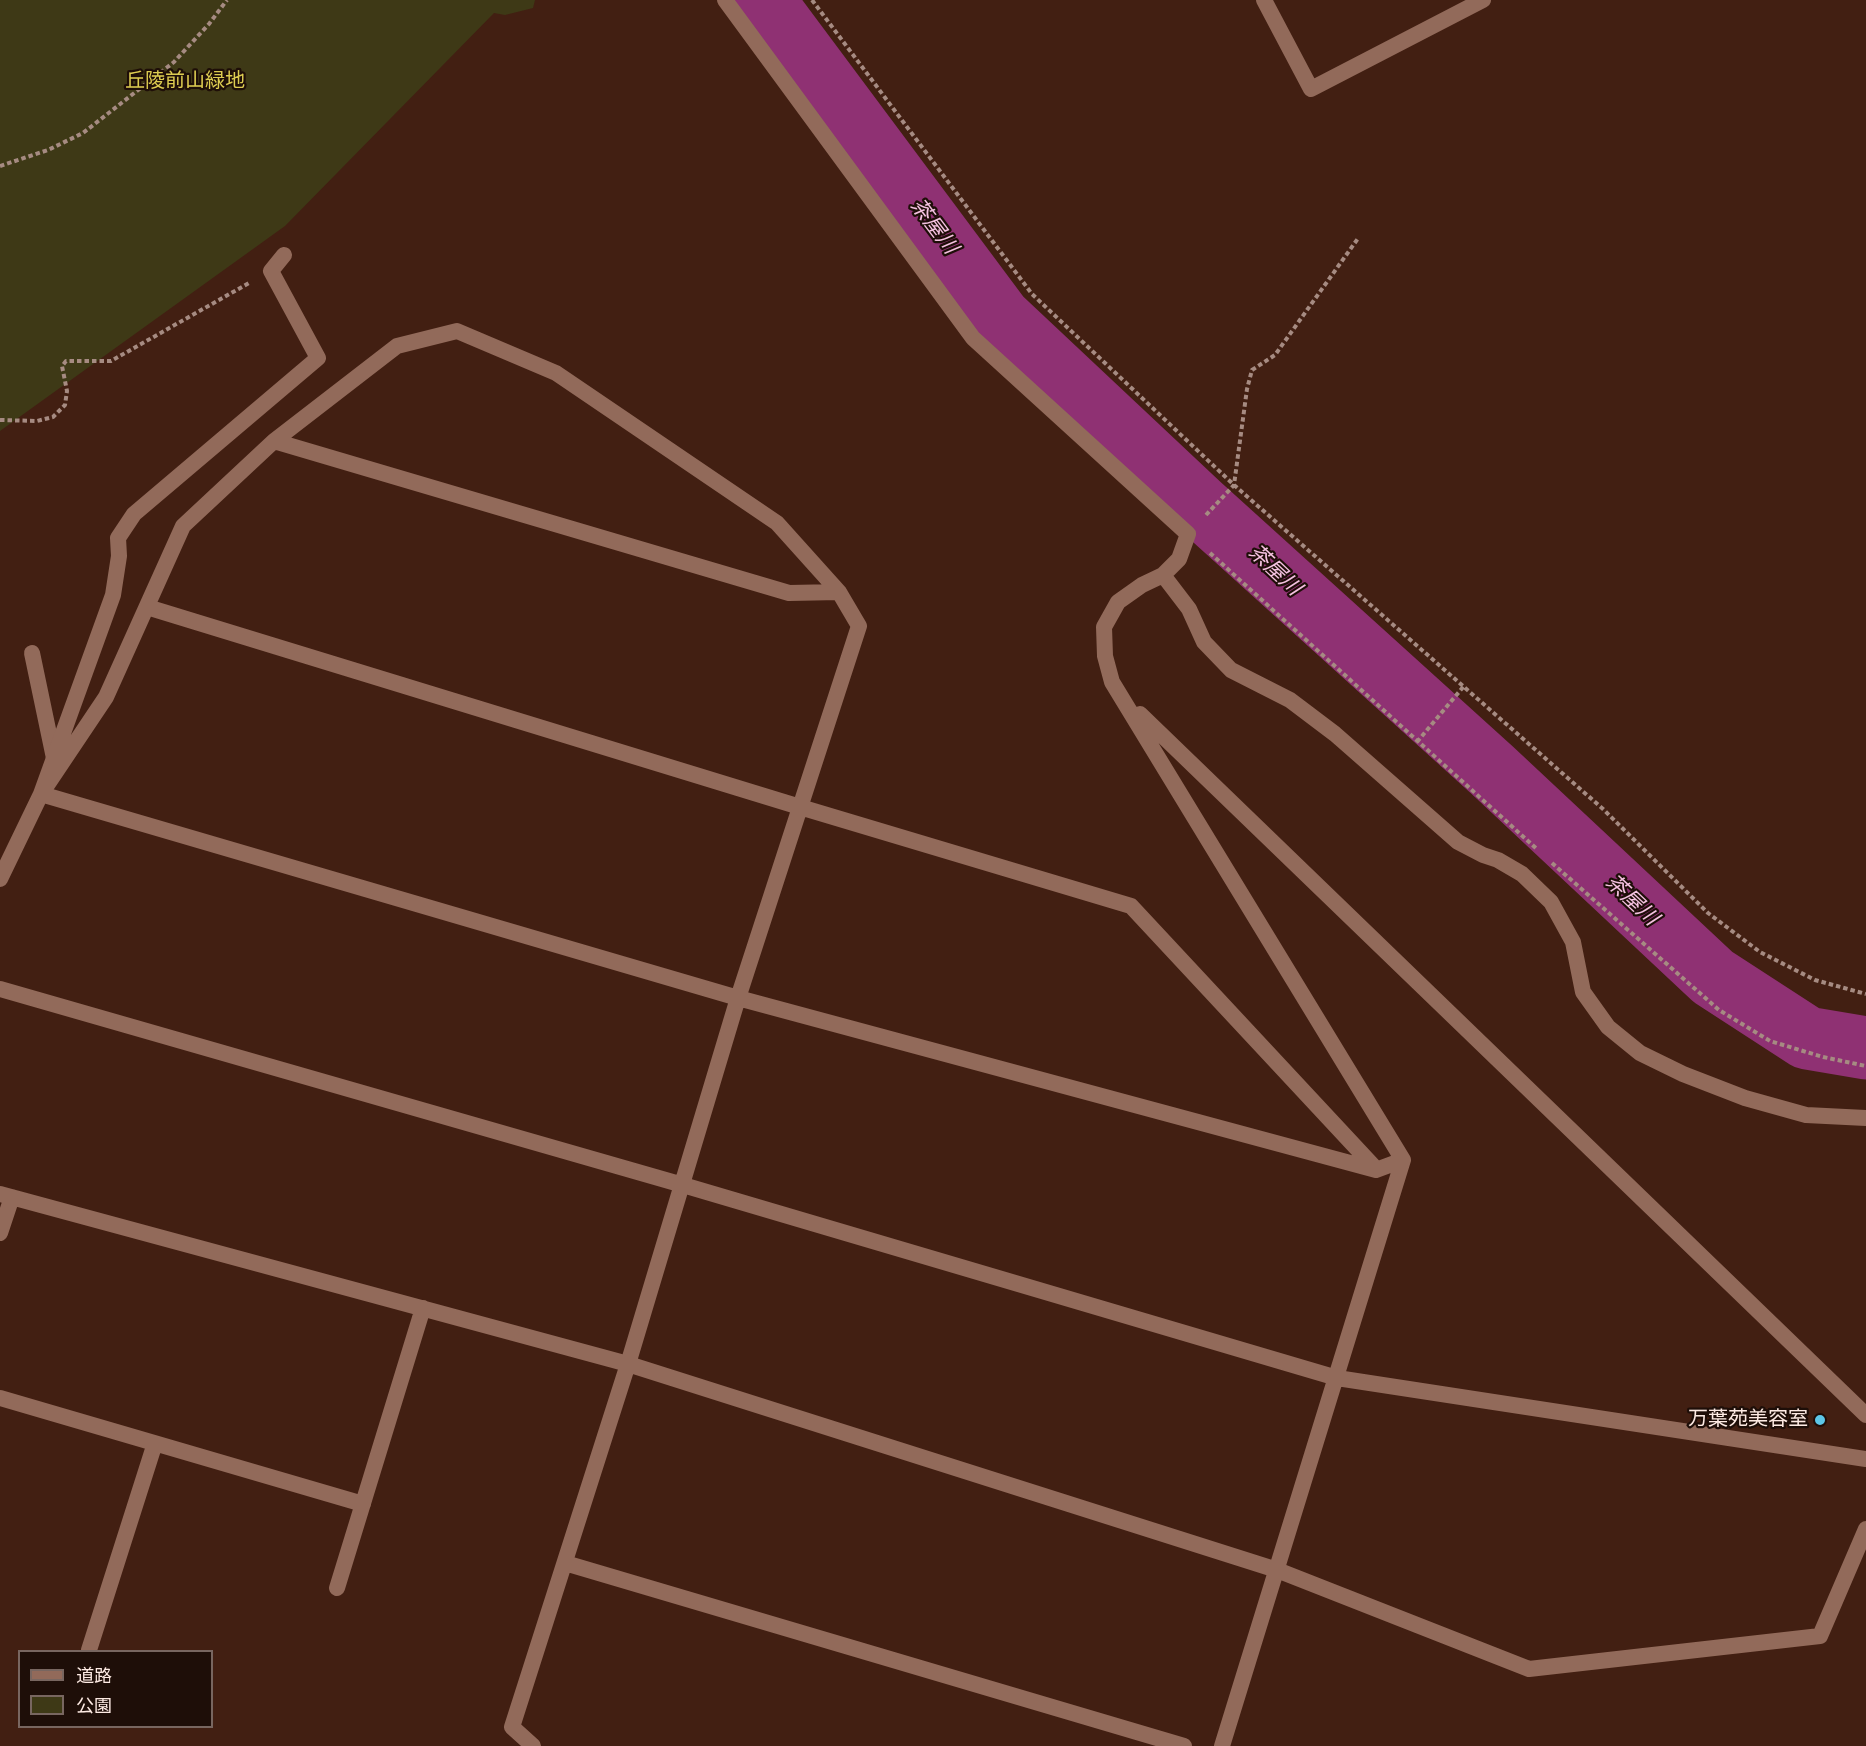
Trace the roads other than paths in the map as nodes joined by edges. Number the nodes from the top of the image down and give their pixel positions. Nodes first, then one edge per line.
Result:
1 (1264, 0) edge
2 (1483, 0) edge
3 (728, 1) edge
4 (1455, 6) edge
5 (284, 255) dead end
6 (274, 441) junction
7 (1163, 575) junction
8 (839, 592) junction
9 (147, 607) junction
10 (32, 653) dead end
11 (1125, 699) junction
12 (54, 758) junction
13 (41, 794) junction
14 (800, 807) junction
15 (0, 879) edge
16 (0, 988) edge
17 (738, 998) junction
18 (1866, 1118) edge
19 (1403, 1160) junction
20 (1376, 1170) junction
21 (683, 1185) junction
22 (6, 1195) edge
23 (0, 1233) edge
24 (423, 1308) junction
25 (628, 1364) junction
26 (1337, 1378) junction
27 (0, 1398) edge
28 (1866, 1414) edge
29 (155, 1443) junction
30 (1866, 1459) edge
31 (363, 1504) junction
32 (1866, 1529) edge
33 (565, 1563) junction
34 (1277, 1570) junction
35 (337, 1588) dead end
36 (89, 1650) edge
37 (533, 1746) edge
38 (1184, 1746) edge
39 (1222, 1746) edge

1 - 4 street
2 - 4 street
3 - 7 street
5 - 12 street
6 - 8 street
6 - 8 street
6 - 9 street
7 - 11 street
7 - 18 street
8 - 14 street
9 - 13 street
9 - 14 street
10 - 12 street
11 - 19 street
11 - 28 street
12 - 13 street
13 - 15 street
13 - 17 street
14 - 17 street
14 - 20 street
16 - 21 street
17 - 20 street
17 - 21 street
19 - 20 street
19 - 26 street
21 - 25 street
21 - 26 street
22 - 23 street
22 - 24 street
24 - 25 street
24 - 31 street
25 - 33 street
25 - 34 street
26 - 30 street
26 - 34 street
27 - 29 street
29 - 31 street
29 - 36 street
31 - 35 street
32 - 34 street
33 - 37 street
33 - 38 street
34 - 39 street

